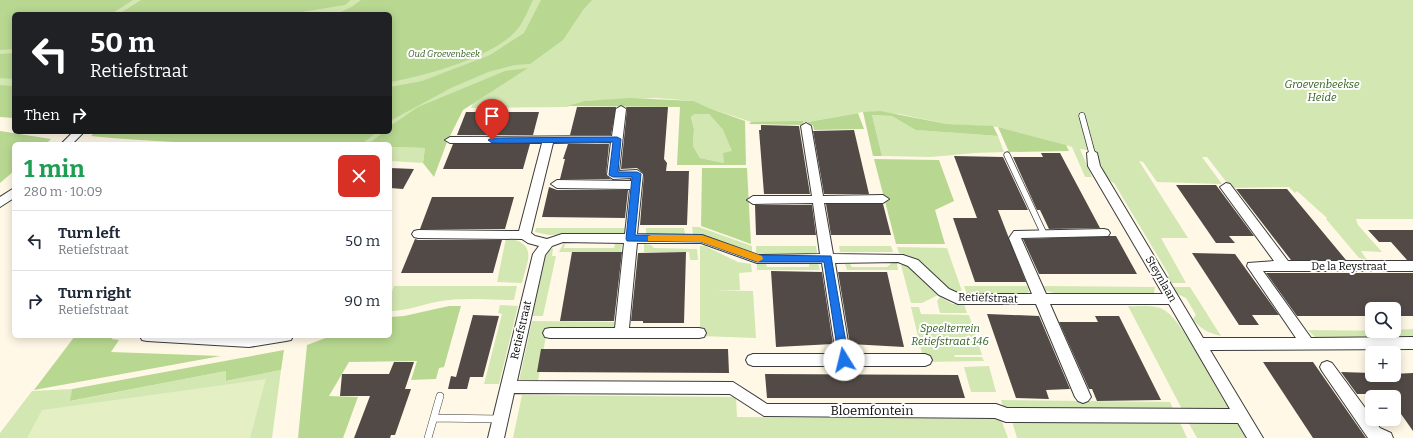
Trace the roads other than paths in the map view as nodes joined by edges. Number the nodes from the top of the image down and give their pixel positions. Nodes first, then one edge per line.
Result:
1 (621, 109) dead end
2 (1082, 115) dead end
3 (806, 126) dead end
4 (77, 134) edge
5 (617, 139) junction
6 (450, 140) dead end
7 (548, 140) junction
8 (68, 142) edge
9 (1092, 153) joint
10 (1007, 155) dead end
11 (557, 184) dead end
12 (636, 184) junction
13 (1226, 187) dead end
14 (12, 194) edge
15 (818, 199) junction
16 (883, 199) dead end
17 (753, 200) dead end
18 (0, 204) edge
19 (1104, 233) dead end
20 (418, 234) dead end
21 (1044, 234) junction
22 (524, 235) junction
23 (630, 239) junction
24 (548, 243) junction
25 (828, 258) junction
26 (1284, 266) junction
27 (1413, 266) edge
28 (1041, 299) junction
29 (1172, 299) junction
30 (622, 332) junction
31 (550, 333) dead end
32 (699, 333) dead end
33 (188, 338) edge
34 (271, 338) edge
35 (1306, 342) junction
36 (1413, 343) edge
37 (1199, 344) junction
38 (753, 360) dead end
39 (844, 360) junction
40 (925, 360) dead end
41 (1327, 367) dead end
42 (508, 387) junction
43 (440, 396) dead end
44 (1082, 397) dead end
45 (1242, 416) junction
46 (434, 418) junction
47 (501, 419) junction
48 (428, 438) edge
49 (496, 438) edge
50 (1255, 438) edge
51 (1385, 438) edge

1 - 5 street
2 - 9 lane, Steynlaan
3 - 15 street
4 - 8 street
5 - 7 street
5 - 12 street
6 - 7 street
7 - 22 street
9 - 29 street, Steynlaan
10 - 21 lane
11 - 12 street
12 - 23 street
13 - 26 street
14 - 18 street
15 - 16 street
15 - 17 street
15 - 25 street
19 - 21 street
20 - 22 street, Retiefstraat
21 - 28 street
22 - 24 street, Retiefstraat
23 - 24 street, Retiefstraat
23 - 25 street, Retiefstraat
23 - 30 street
24 - 42 street, Retiefstraat
25 - 28 street, Retiefstraat
25 - 39 street
26 - 27 street, De la Reystraat
26 - 35 street, De la Reystraat
28 - 29 street, Retiefstraat
28 - 44 street
29 - 37 street, Steynlaan
30 - 31 street
30 - 32 street
33 - 34 street
35 - 36 street
35 - 37 street
37 - 45 street, Steynlaan
38 - 39 street
39 - 40 street
41 - 51 street
42 - 45 street, Bloemfontein
42 - 47 street, Retiefstraat
43 - 46 lane
45 - 50 street, Steynlaan
46 - 47 lane
46 - 48 lane
47 - 49 street, Retiefstraat

